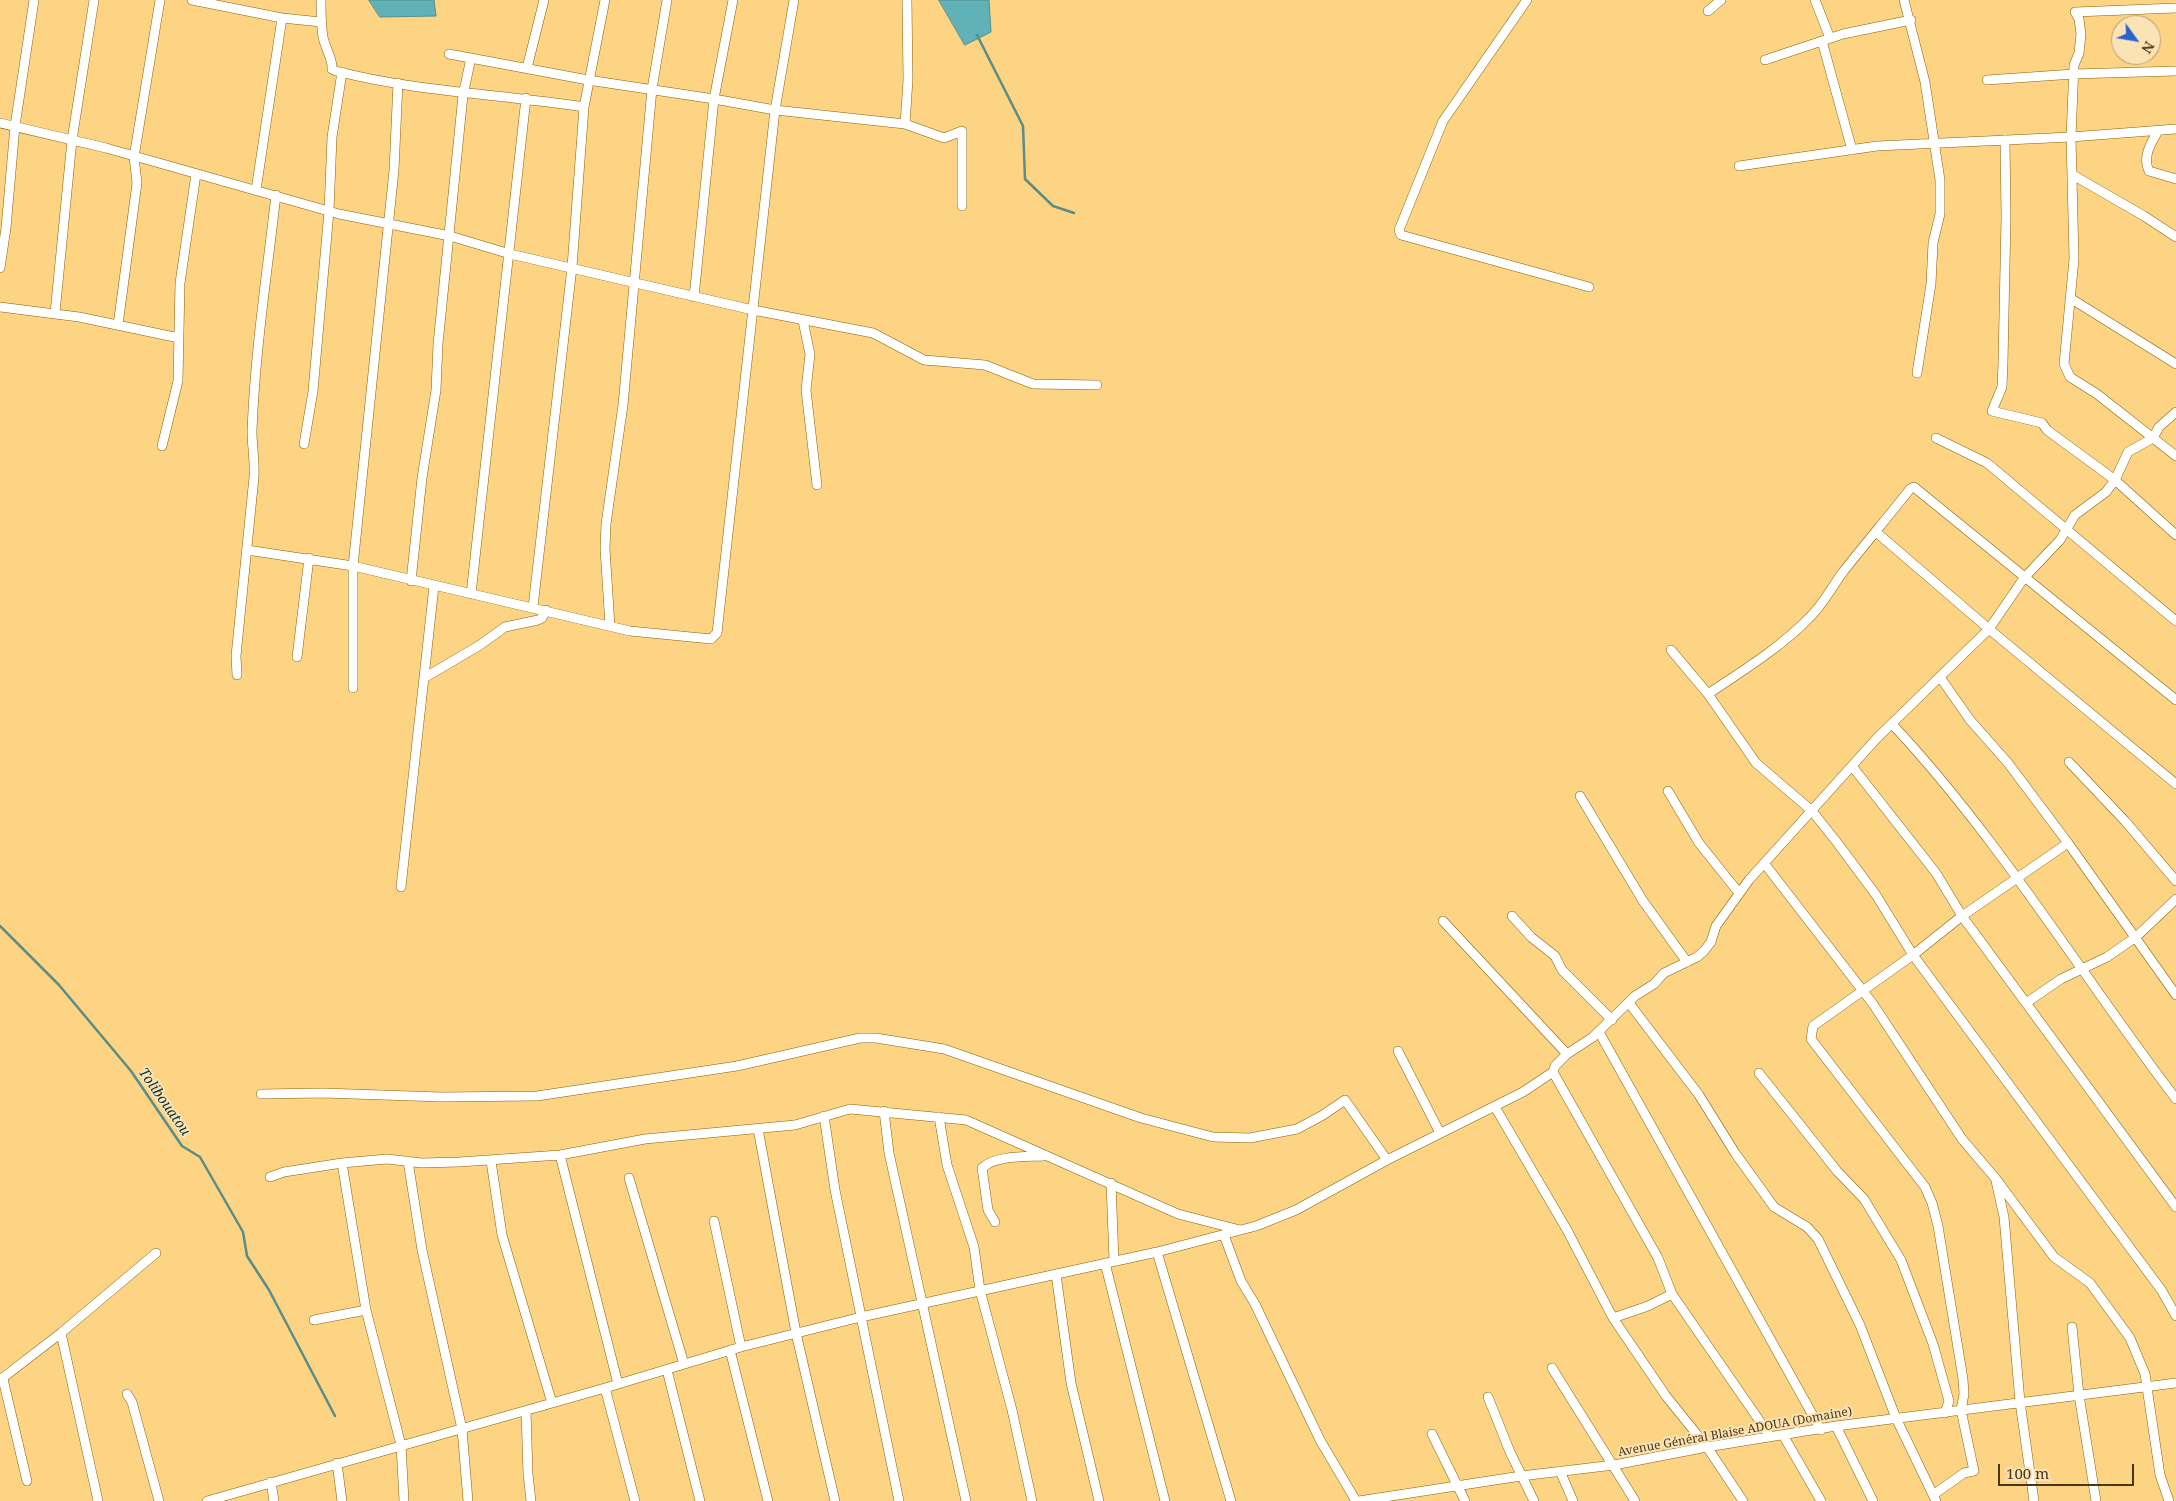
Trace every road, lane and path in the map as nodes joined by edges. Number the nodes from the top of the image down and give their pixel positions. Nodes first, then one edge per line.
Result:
1 (34, 0) edge
2 (94, 0) edge
3 (160, 0) edge
4 (192, 0) edge
5 (321, 0) edge
6 (544, 0) edge
7 (605, 0) edge
8 (667, 0) edge
9 (733, 0) edge
10 (794, 0) edge
11 (906, 0) edge
12 (1527, 0) edge
13 (1721, 0) edge
14 (1815, 0) edge
15 (1904, 0) edge
16 (2176, 8) edge
17 (1708, 11) dead end
18 (282, 18) junction
19 (1911, 20) junction
20 (321, 22) junction
21 (1826, 40) junction
22 (449, 54) dead end
23 (471, 58) junction
24 (1765, 60) dead end
25 (527, 68) junction
26 (2176, 71) edge
27 (342, 72) junction
28 (2074, 74) junction
29 (588, 80) junction
30 (1988, 80) dead end
31 (398, 83) junction
32 (652, 89) junction
33 (463, 94) junction
34 (526, 98) junction
35 (714, 98) junction
36 (584, 107) junction
37 (775, 110) junction
38 (0, 123) edge
39 (905, 124) junction
40 (16, 126) junction
41 (2176, 129) edge
42 (2158, 131) junction
43 (2071, 137) junction
44 (72, 140) junction
45 (2005, 140) junction
46 (1935, 142) junction
47 (1852, 150) junction
48 (134, 157) junction
49 (1738, 166) dead end
50 (196, 174) junction
51 (2073, 175) junction
52 (2176, 179) edge
53 (256, 190) junction
54 (276, 195) junction
55 (962, 206) dead end
56 (329, 210) junction
57 (389, 224) junction
58 (450, 236) junction
59 (2176, 237) edge
60 (510, 254) junction
61 (572, 267) junction
62 (0, 268) edge
63 (634, 281) junction
64 (1590, 287) dead end
65 (694, 296) junction
66 (2070, 298) junction
67 (0, 306) edge
68 (753, 310) junction
69 (55, 313) junction
70 (803, 321) junction
71 (118, 325) junction
72 (178, 338) junction
73 (2176, 364) edge
74 (1918, 373) dead end
75 (1098, 385) dead end
76 (2176, 412) edge
77 (1936, 438) dead end
78 (2153, 438) junction
79 (304, 444) dead end
80 (162, 446) dead end
81 (2176, 456) edge
82 (2115, 480) junction
83 (816, 485) dead end
84 (2066, 529) junction
85 (1876, 532) junction
86 (2176, 535) edge
87 (247, 550) junction
88 (309, 558) junction
89 (354, 566) junction
90 (2024, 578) junction
91 (411, 581) junction
92 (434, 586) junction
93 (471, 594) junction
94 (533, 607) junction
95 (546, 610) junction
96 (2176, 621) edge
97 (610, 626) junction
98 (1989, 629) junction
99 (1671, 650) dead end
100 (298, 657) dead end
101 (236, 675) dead end
102 (1940, 677) junction
103 (424, 678) junction
104 (352, 688) dead end
105 (1708, 694) junction
106 (2176, 700) edge
107 (1892, 724) junction
108 (2069, 762) dead end
109 (1852, 766) junction
110 (2176, 784) edge
111 (1668, 790) dead end
112 (1580, 796) dead end
113 (1812, 811) junction
114 (2068, 842) junction
115 (1764, 863) junction
116 (2016, 879) junction
117 (2176, 882) edge
118 (401, 887) dead end
119 (1739, 893) junction
120 (2176, 899) edge
121 (1512, 916) dead end
122 (1962, 916) junction
123 (1443, 922) dead end
124 (2136, 937) junction
125 (1913, 955) junction
126 (1687, 962) junction
127 (2082, 971) junction
128 (2175, 990) edge
129 (1863, 991) junction
130 (1629, 1003) junction
131 (2026, 1003) junction
132 (1612, 1020) junction
133 (1599, 1032) junction
134 (1398, 1051) dead end
135 (1568, 1054) junction
136 (1553, 1072) junction
137 (1759, 1073) dead end
138 (261, 1094) dead end
139 (2176, 1099) edge
140 (1494, 1107) junction
141 (884, 1111) junction
142 (824, 1116) junction
143 (939, 1117) junction
144 (758, 1129) junction
145 (1440, 1133) junction
146 (560, 1155) junction
147 (1047, 1155) junction
148 (1387, 1160) junction
149 (408, 1161) junction
150 (491, 1161) junction
151 (342, 1163) junction
152 (270, 1177) dead end
153 (629, 1178) dead end
154 (1996, 1179) junction
155 (1111, 1183) junction
156 (2176, 1207) edge
157 (714, 1221) dead end
158 (995, 1222) dead end
159 (1241, 1230) junction
160 (1224, 1235) junction
161 (1157, 1252) junction
162 (156, 1253) dead end
163 (1109, 1262) junction
164 (1056, 1274) junction
165 (980, 1290) junction
166 (1672, 1294) junction
167 (922, 1304) junction
168 (366, 1310) junction
169 (2176, 1316) edge
170 (861, 1317) junction
171 (1613, 1318) junction
172 (314, 1320) dead end
173 (2072, 1327) dead end
174 (61, 1333) junction
175 (796, 1333) junction
176 (741, 1347) junction
177 (730, 1350) junction
178 (684, 1364) junction
179 (1552, 1368) dead end
180 (667, 1370) junction
181 (2, 1380) edge
182 (2176, 1383) edge
183 (618, 1384) junction
184 (2146, 1385) junction
185 (605, 1388) junction
186 (127, 1394) dead end
187 (2079, 1395) junction
188 (1488, 1397) dead end
189 (2020, 1402) junction
190 (552, 1403) junction
191 (1961, 1410) junction
192 (526, 1411) junction
193 (1945, 1413) junction
194 (1896, 1418) junction
195 (1836, 1426) junction
196 (462, 1429) junction
197 (1821, 1430) junction
198 (1432, 1434) dead end
199 (1783, 1435) junction
200 (1770, 1436) junction
201 (401, 1445) junction
202 (1707, 1447) junction
203 (337, 1463) junction
204 (1614, 1465) junction
205 (1560, 1471) junction
206 (1521, 1476) junction
207 (27, 1481) dead end
208 (271, 1482) junction
209 (1458, 1488) junction
210 (1934, 1498) edge
211 (1391, 1499) edge
212 (213, 1500) edge
213 (98, 1501) edge
214 (159, 1501) edge
215 (274, 1501) edge
216 (342, 1501) edge
217 (404, 1501) edge
218 (468, 1501) edge
219 (531, 1501) edge
220 (635, 1501) edge
221 (700, 1501) edge
222 (768, 1501) edge
223 (835, 1501) edge
224 (899, 1501) edge
225 (966, 1501) edge
226 (1032, 1501) edge
227 (1099, 1501) edge
228 (1165, 1501) edge
229 (1231, 1501) edge
230 (1357, 1501) edge
231 (1465, 1501) edge
232 (1534, 1501) edge
233 (1574, 1501) edge
234 (1635, 1501) edge
235 (1743, 1501) edge
236 (1821, 1501) edge
237 (1873, 1501) edge
238 (2034, 1501) edge
239 (2096, 1501) edge
240 (2169, 1501) edge

1 - 40 street
2 - 44 street
3 - 48 street
4 - 18 street
5 - 20 street
6 - 25 street
7 - 29 street
8 - 32 street
9 - 35 street
10 - 37 street
11 - 39 street
12 - 64 street
13 - 17 street
14 - 21 street
15 - 19 street
16 - 28 street
18 - 20 street
18 - 53 street
19 - 21 street
19 - 46 street
20 - 27 street
21 - 24 street
21 - 47 street
22 - 23 street
23 - 25 street
23 - 33 street
25 - 29 street
26 - 28 street
27 - 31 street
27 - 56 street
28 - 30 street
28 - 43 street
29 - 32 street
29 - 36 street
31 - 33 street
31 - 57 street
32 - 35 street
32 - 63 street
33 - 34 street
33 - 58 street
34 - 36 street
34 - 60 street
35 - 37 street
35 - 65 street
36 - 61 street
37 - 39 street
37 - 68 street
38 - 40 street
39 - 55 street
40 - 44 street
40 - 62 street
41 - 42 street
42 - 43 street
42 - 52 street
43 - 45 street
43 - 51 street
44 - 48 street
44 - 69 street
45 - 46 street
45 - 82 street
46 - 47 street
46 - 74 street
47 - 49 street
48 - 50 street
48 - 71 street
50 - 53 street
50 - 72 street
51 - 59 street
51 - 66 street
53 - 54 street
54 - 56 street
54 - 87 street
56 - 57 street
56 - 79 street
57 - 58 street
57 - 89 street
58 - 60 street
58 - 91 street
60 - 61 street
60 - 93 street
61 - 63 street
61 - 94 street
63 - 65 street
63 - 97 street
65 - 68 street
66 - 73 street
66 - 78 street
67 - 69 street
68 - 70 street
68 - 97 street
69 - 71 street
70 - 75 street
70 - 83 street
71 - 72 street
72 - 80 street
76 - 78 street
77 - 84 street
78 - 81 street
78 - 82 street
82 - 84 street
82 - 86 street
84 - 90 street
84 - 96 street
85 - 90 street
85 - 98 street
85 - 105 street
87 - 88 street
87 - 101 street
88 - 89 street
88 - 100 street
89 - 91 street
89 - 104 street
90 - 98 street
90 - 106 street
91 - 92 street
92 - 93 street
92 - 103 street
93 - 94 street
94 - 95 street
95 - 97 street
95 - 103 street
98 - 102 street
98 - 110 street
99 - 105 street
102 - 107 street
102 - 114 street
103 - 118 street
105 - 113 street
107 - 109 street
107 - 116 street
108 - 117 street
109 - 113 street
109 - 122 street
111 - 119 street
112 - 126 street
113 - 115 street
113 - 125 street
114 - 116 street
114 - 124 street
115 - 119 street
115 - 129 street
116 - 122 street
116 - 127 street
119 - 126 street
120 - 124 street
121 - 132 street
122 - 125 street
122 - 131 street
123 - 135 street
124 - 127 street
124 - 128 street
125 - 129 street
125 - 169 street
126 - 130 street
127 - 131 street
127 - 139 street
129 - 154 street
129 - 191 street
130 - 132 street
130 - 194 street
131 - 156 street
132 - 133 street
133 - 135 street
133 - 197 street
134 - 145 street
135 - 136 street
136 - 140 street
136 - 166 street
137 - 193 street
138 - 148 street
140 - 145 street
140 - 171 street
141 - 142 street
141 - 143 street
141 - 167 street
142 - 144 street
142 - 170 street
143 - 147 street
143 - 165 street
144 - 146 street
144 - 175 street
145 - 148 street
146 - 150 street
146 - 183 street
147 - 155 street
147 - 158 street
148 - 159 street
149 - 150 street
149 - 151 street
149 - 196 street
150 - 190 street
151 - 152 street
151 - 168 street
153 - 178 street
154 - 184 street
154 - 189 street
155 - 159 street
155 - 163 street
157 - 176 street
159 - 160 street
160 - 161 street
160 - 230 street
161 - 163 street
161 - 229 street
162 - 174 street
163 - 164 street
163 - 228 street
164 - 165 street
164 - 227 street
165 - 167 street
165 - 226 street
166 - 171 street
166 - 200 street
167 - 170 street
167 - 225 street
168 - 172 street
168 - 201 street
170 - 175 street
170 - 224 street
171 - 202 street
173 - 187 street
174 - 181 street
174 - 213 street
175 - 176 street
175 - 223 street
176 - 177 street
177 - 178 street
177 - 222 street
178 - 180 street
179 - 204 street
180 - 183 street
180 - 221 street
181 - 207 street
182 - 184 street, Avenue Général Blaise ADOUA (Domaine)
183 - 185 street
184 - 187 street, Avenue Général Blaise ADOUA (Domaine)
184 - 240 street
185 - 190 street
185 - 220 street
186 - 214 street
187 - 189 street, Avenue Général Blaise ADOUA (Domaine)
187 - 239 street
188 - 206 street
189 - 191 street, Avenue Général Blaise ADOUA (Domaine)
189 - 238 street
190 - 192 street
191 - 193 street, Avenue Général Blaise ADOUA (Domaine)
191 - 210 street
192 - 196 street
192 - 219 street
193 - 194 street, Avenue Général Blaise ADOUA (Domaine)
194 - 195 street, Avenue Général Blaise ADOUA (Domaine)
194 - 210 street
195 - 197 street, Avenue Général Blaise ADOUA (Domaine)
195 - 237 street
196 - 201 street
196 - 218 street
197 - 199 street, Avenue Général Blaise ADOUA (Domaine)
198 - 209 street
199 - 200 street, Avenue Général Blaise ADOUA (Domaine)
199 - 236 street
200 - 202 street, Avenue Général Blaise ADOUA (Domaine)
201 - 203 street
201 - 217 street
202 - 204 street, Avenue Général Blaise ADOUA (Domaine)
202 - 235 street
203 - 208 street
203 - 216 street
204 - 205 street, Avenue Général Blaise ADOUA (Domaine)
204 - 234 street
205 - 206 street, Avenue Général Blaise ADOUA (Domaine)
205 - 233 street
206 - 209 street, Avenue Général Blaise ADOUA (Domaine)
206 - 232 street
208 - 212 street
208 - 215 street
209 - 211 street, Avenue Général Blaise ADOUA (Domaine)
209 - 231 street
211 - 230 street, Avenue Général Blaise ADOUA (Domaine)

